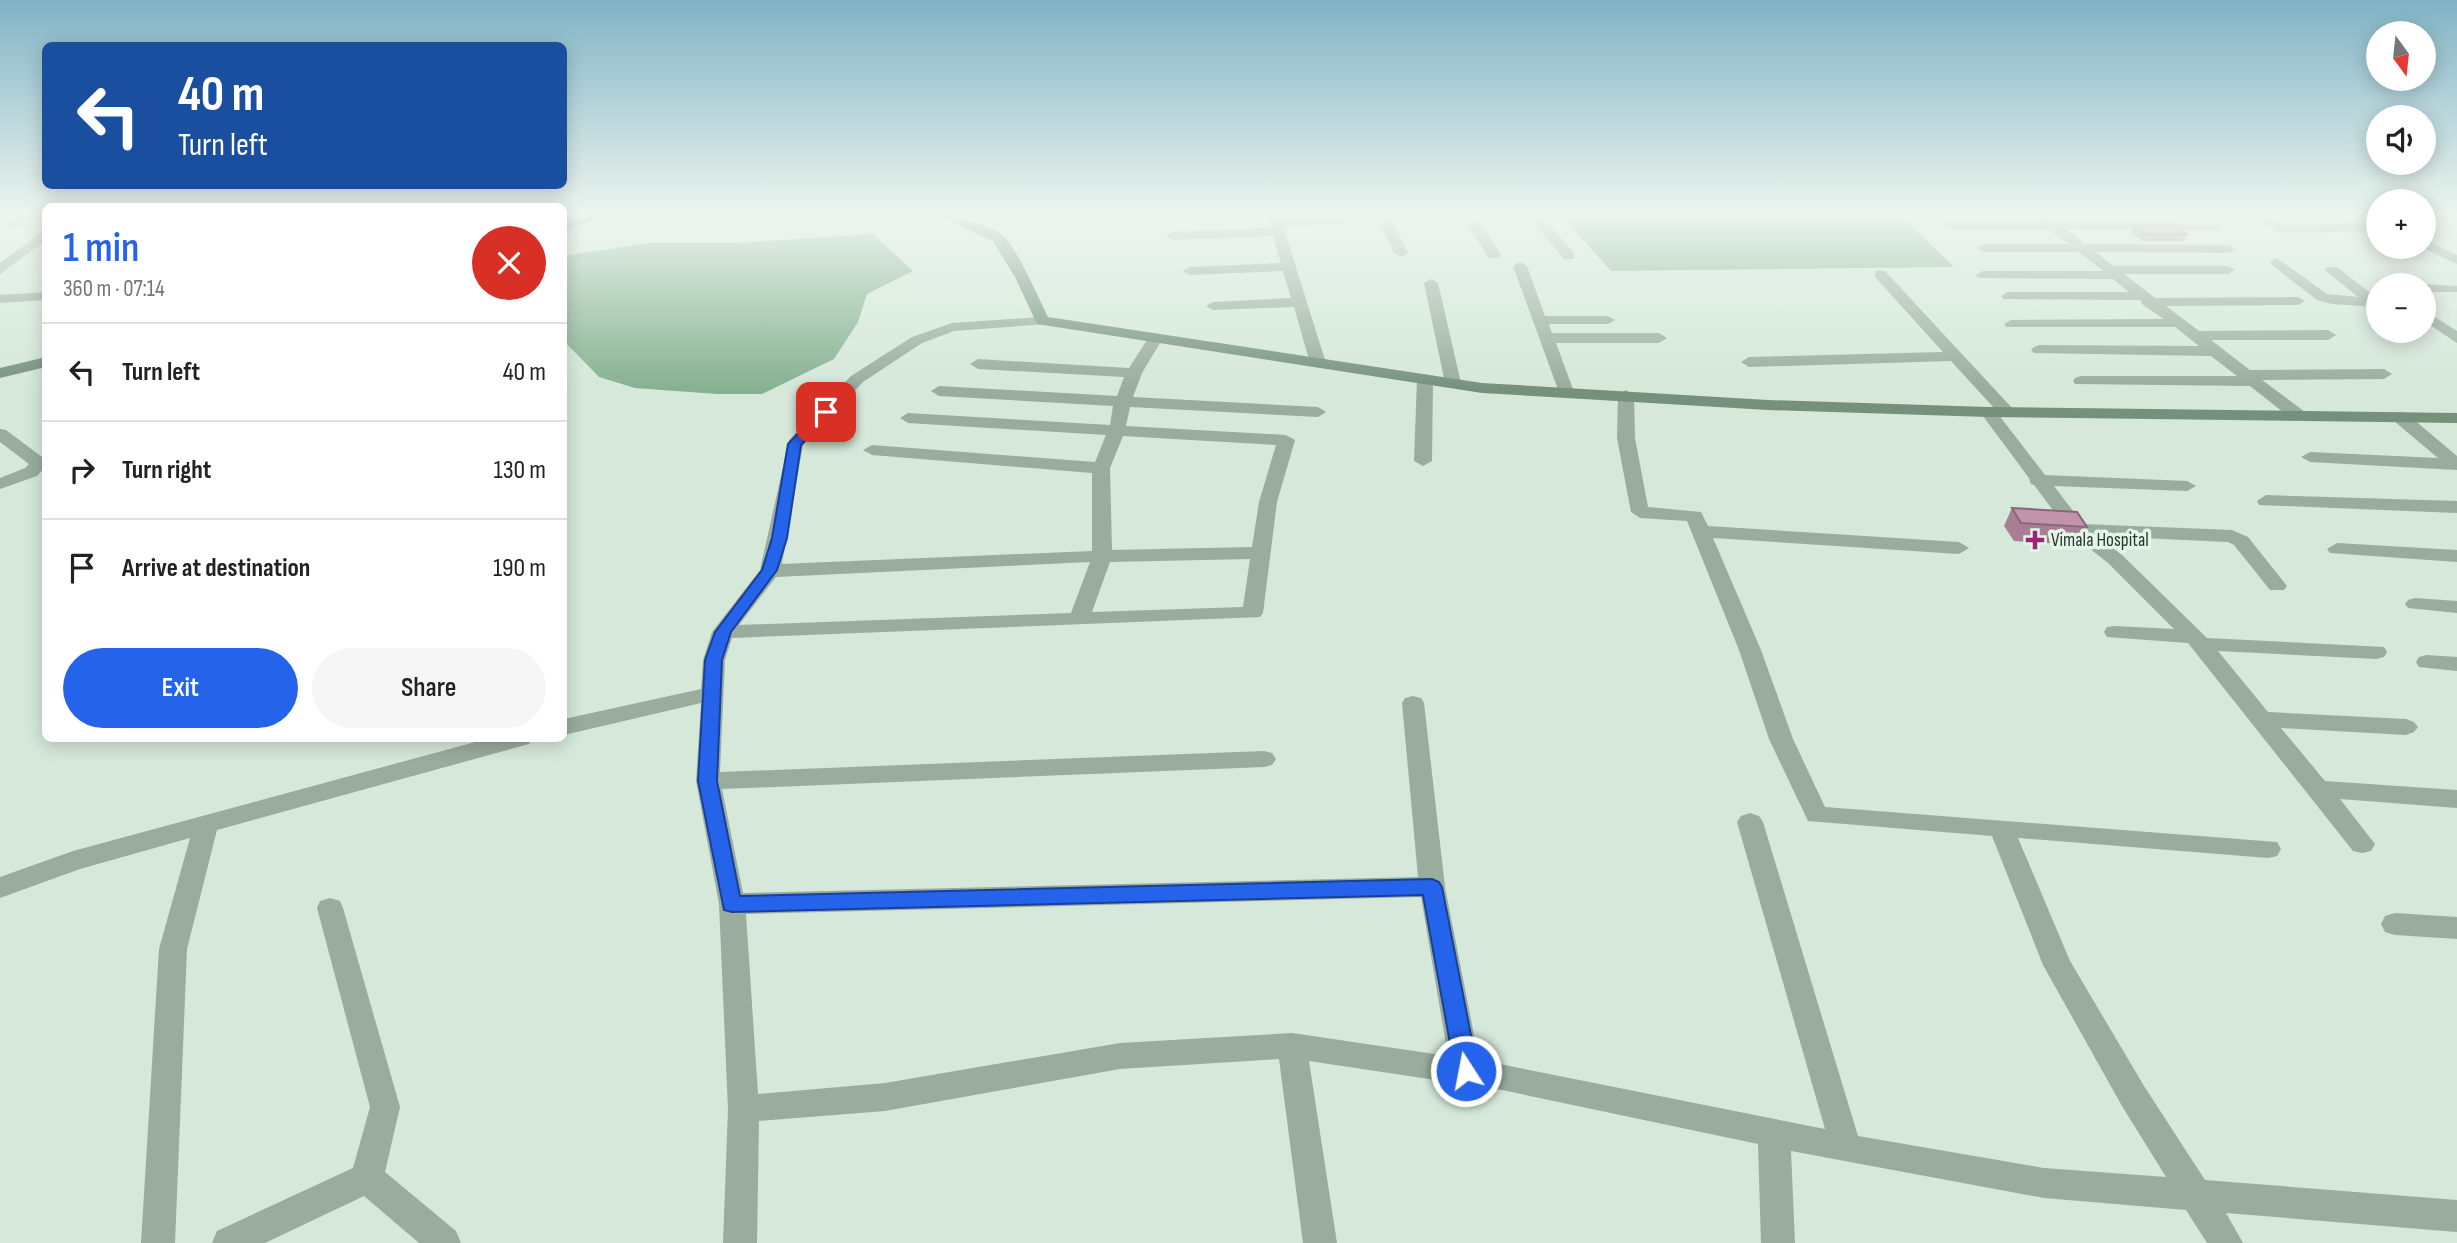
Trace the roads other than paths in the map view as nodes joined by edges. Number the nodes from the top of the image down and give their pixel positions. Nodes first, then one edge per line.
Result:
1 (1020, 273) edge
2 (1291, 273) edge
3 (1522, 273) edge
4 (2114, 273) joint
5 (2291, 273) edge
6 (2336, 273) edge
7 (1880, 274) dead end
8 (1983, 275) dead end
9 (1431, 283) dead end
10 (2436, 288) edge
11 (2452, 289) dead end
12 (2366, 295) edge
13 (42, 296) edge
14 (2008, 296) dead end
15 (0, 299) edge
16 (2145, 299) junction
17 (2298, 301) dead end
18 (1300, 302) junction
19 (2366, 302) edge
20 (1213, 306) dead end
21 (2436, 317) edge
22 (1538, 320) junction
23 (1608, 320) dead end
24 (2457, 320) edge
25 (1042, 321) junction
26 (2176, 323) junction
27 (2436, 323) edge
28 (2011, 324) dead end
29 (2328, 335) dead end
30 (2193, 336) junction
31 (1155, 338) junction
32 (1545, 338) junction
33 (1659, 338) dead end
34 (2457, 338) edge
35 (2039, 350) dead end
36 (2213, 351) junction
37 (1956, 356) junction
38 (1749, 362) dead end
39 (42, 363) edge
40 (978, 363) dead end
41 (1318, 363) junction
42 (0, 373) edge
43 (1134, 373) junction
44 (2384, 374) dead end
45 (2248, 378) junction
46 (1425, 379) junction
47 (2081, 381) dead end
48 (1453, 383) junction
49 (939, 391) dead end
50 (1566, 392) junction
51 (1626, 396) junction
52 (1122, 403) junction
53 (1318, 412) dead end
54 (1997, 412) junction
55 (2299, 416) junction
56 (2400, 417) junction
57 (908, 418) dead end
58 (2457, 418) edge
59 (1117, 430) junction
60 (0, 434) edge
61 (872, 450) dead end
62 (2310, 457) dead end
63 (1423, 461) dead end
64 (2457, 465) edge
65 (1101, 468) junction
66 (2037, 480) junction
67 (0, 484) edge
68 (2187, 486) dead end
69 (2266, 501) dead end
70 (2457, 508) edge
71 (2077, 529) junction
72 (1700, 531) junction
73 (1959, 548) dead end
74 (2337, 549) dead end
75 (1261, 554) junction
76 (1102, 556) junction
77 (2457, 556) edge
78 (769, 570) junction
79 (2277, 586) dead end
80 (2415, 604) dead end
81 (2457, 607) edge
82 (1079, 619) junction
83 (723, 632) junction
84 (2115, 632) dead end
85 (2198, 641) junction
86 (2376, 652) dead end
87 (2427, 662) dead end
88 (2457, 664) edge
89 (714, 693) junction
90 (1413, 703) dead end
91 (2259, 719) junction
92 (567, 726) edge
93 (2406, 727) dead end
94 (506, 742) edge
95 (1264, 759) dead end
96 (708, 781) junction
97 (2317, 789) junction
98 (2457, 799) edge
99 (1750, 822) dead end
100 (206, 824) junction
101 (2001, 828) junction
102 (2362, 844) dead end
103 (2268, 849) dead end
104 (1432, 887) junction
105 (0, 888) edge
106 (732, 904) junction
107 (330, 908) dead end
108 (2395, 924) dead end
109 (2457, 928) edge
110 (1292, 1046) junction
111 (1466, 1071) junction
112 (744, 1109) junction
113 (1773, 1134) junction
114 (1846, 1148) junction
115 (367, 1178) junction
116 (2198, 1195) junction
117 (2457, 1216) edge
118 (158, 1243) edge
119 (229, 1243) edge
120 (444, 1243) edge
121 (740, 1243) edge
122 (1320, 1243) edge
123 (1778, 1243) edge
124 (2226, 1243) edge

1 - 25 street
2 - 18 street
3 - 22 street
4 - 8 street
4 - 16 street
5 - 19 street
6 - 12 street
7 - 37 street
9 - 48 street
10 - 11 street
13 - 15 street
14 - 16 street
16 - 17 street
16 - 26 street
18 - 20 street
18 - 41 street
21 - 24 street
22 - 23 street
22 - 32 street
25 - 31 street
25 - 78 street
26 - 28 street
26 - 30 street
27 - 34 street
29 - 30 street
30 - 36 street
31 - 41 street
31 - 43 street
32 - 33 street
32 - 50 street
35 - 36 street
36 - 45 street
37 - 38 street
37 - 54 street
39 - 42 street
40 - 43 street
41 - 46 street
43 - 52 street
44 - 45 street
45 - 47 street
45 - 55 street
46 - 48 street
46 - 63 street
48 - 50 street
49 - 52 street
50 - 51 street
51 - 54 street
51 - 72 street
52 - 53 street
52 - 59 street
54 - 55 street
54 - 66 street
55 - 56 street
56 - 58 street
56 - 64 street
57 - 59 street
59 - 65 street
59 - 75 street
60 - 67 street
61 - 65 street
62 - 64 street
65 - 76 street
66 - 68 street
66 - 71 street
69 - 70 street
71 - 79 street
71 - 85 street
72 - 73 street
72 - 101 street
74 - 77 street
75 - 76 street
75 - 82 street
76 - 78 street
76 - 82 street
78 - 83 street
80 - 81 street
82 - 83 street
83 - 89 street
84 - 85 street
85 - 86 street
85 - 91 street
87 - 88 street
89 - 92 street
89 - 96 street
90 - 104 street
91 - 93 street
91 - 97 street
94 - 100 street
95 - 96 street
96 - 106 street
97 - 98 street
97 - 102 street
99 - 114 street
100 - 105 street
100 - 118 street
101 - 103 street
101 - 116 street
104 - 106 street
104 - 111 street
106 - 112 street
107 - 115 street
108 - 109 street
110 - 111 street
110 - 112 street
110 - 122 street
111 - 113 street
112 - 121 street
113 - 114 street
113 - 123 street
114 - 116 street
115 - 119 street
115 - 120 street
116 - 117 street
116 - 124 street

